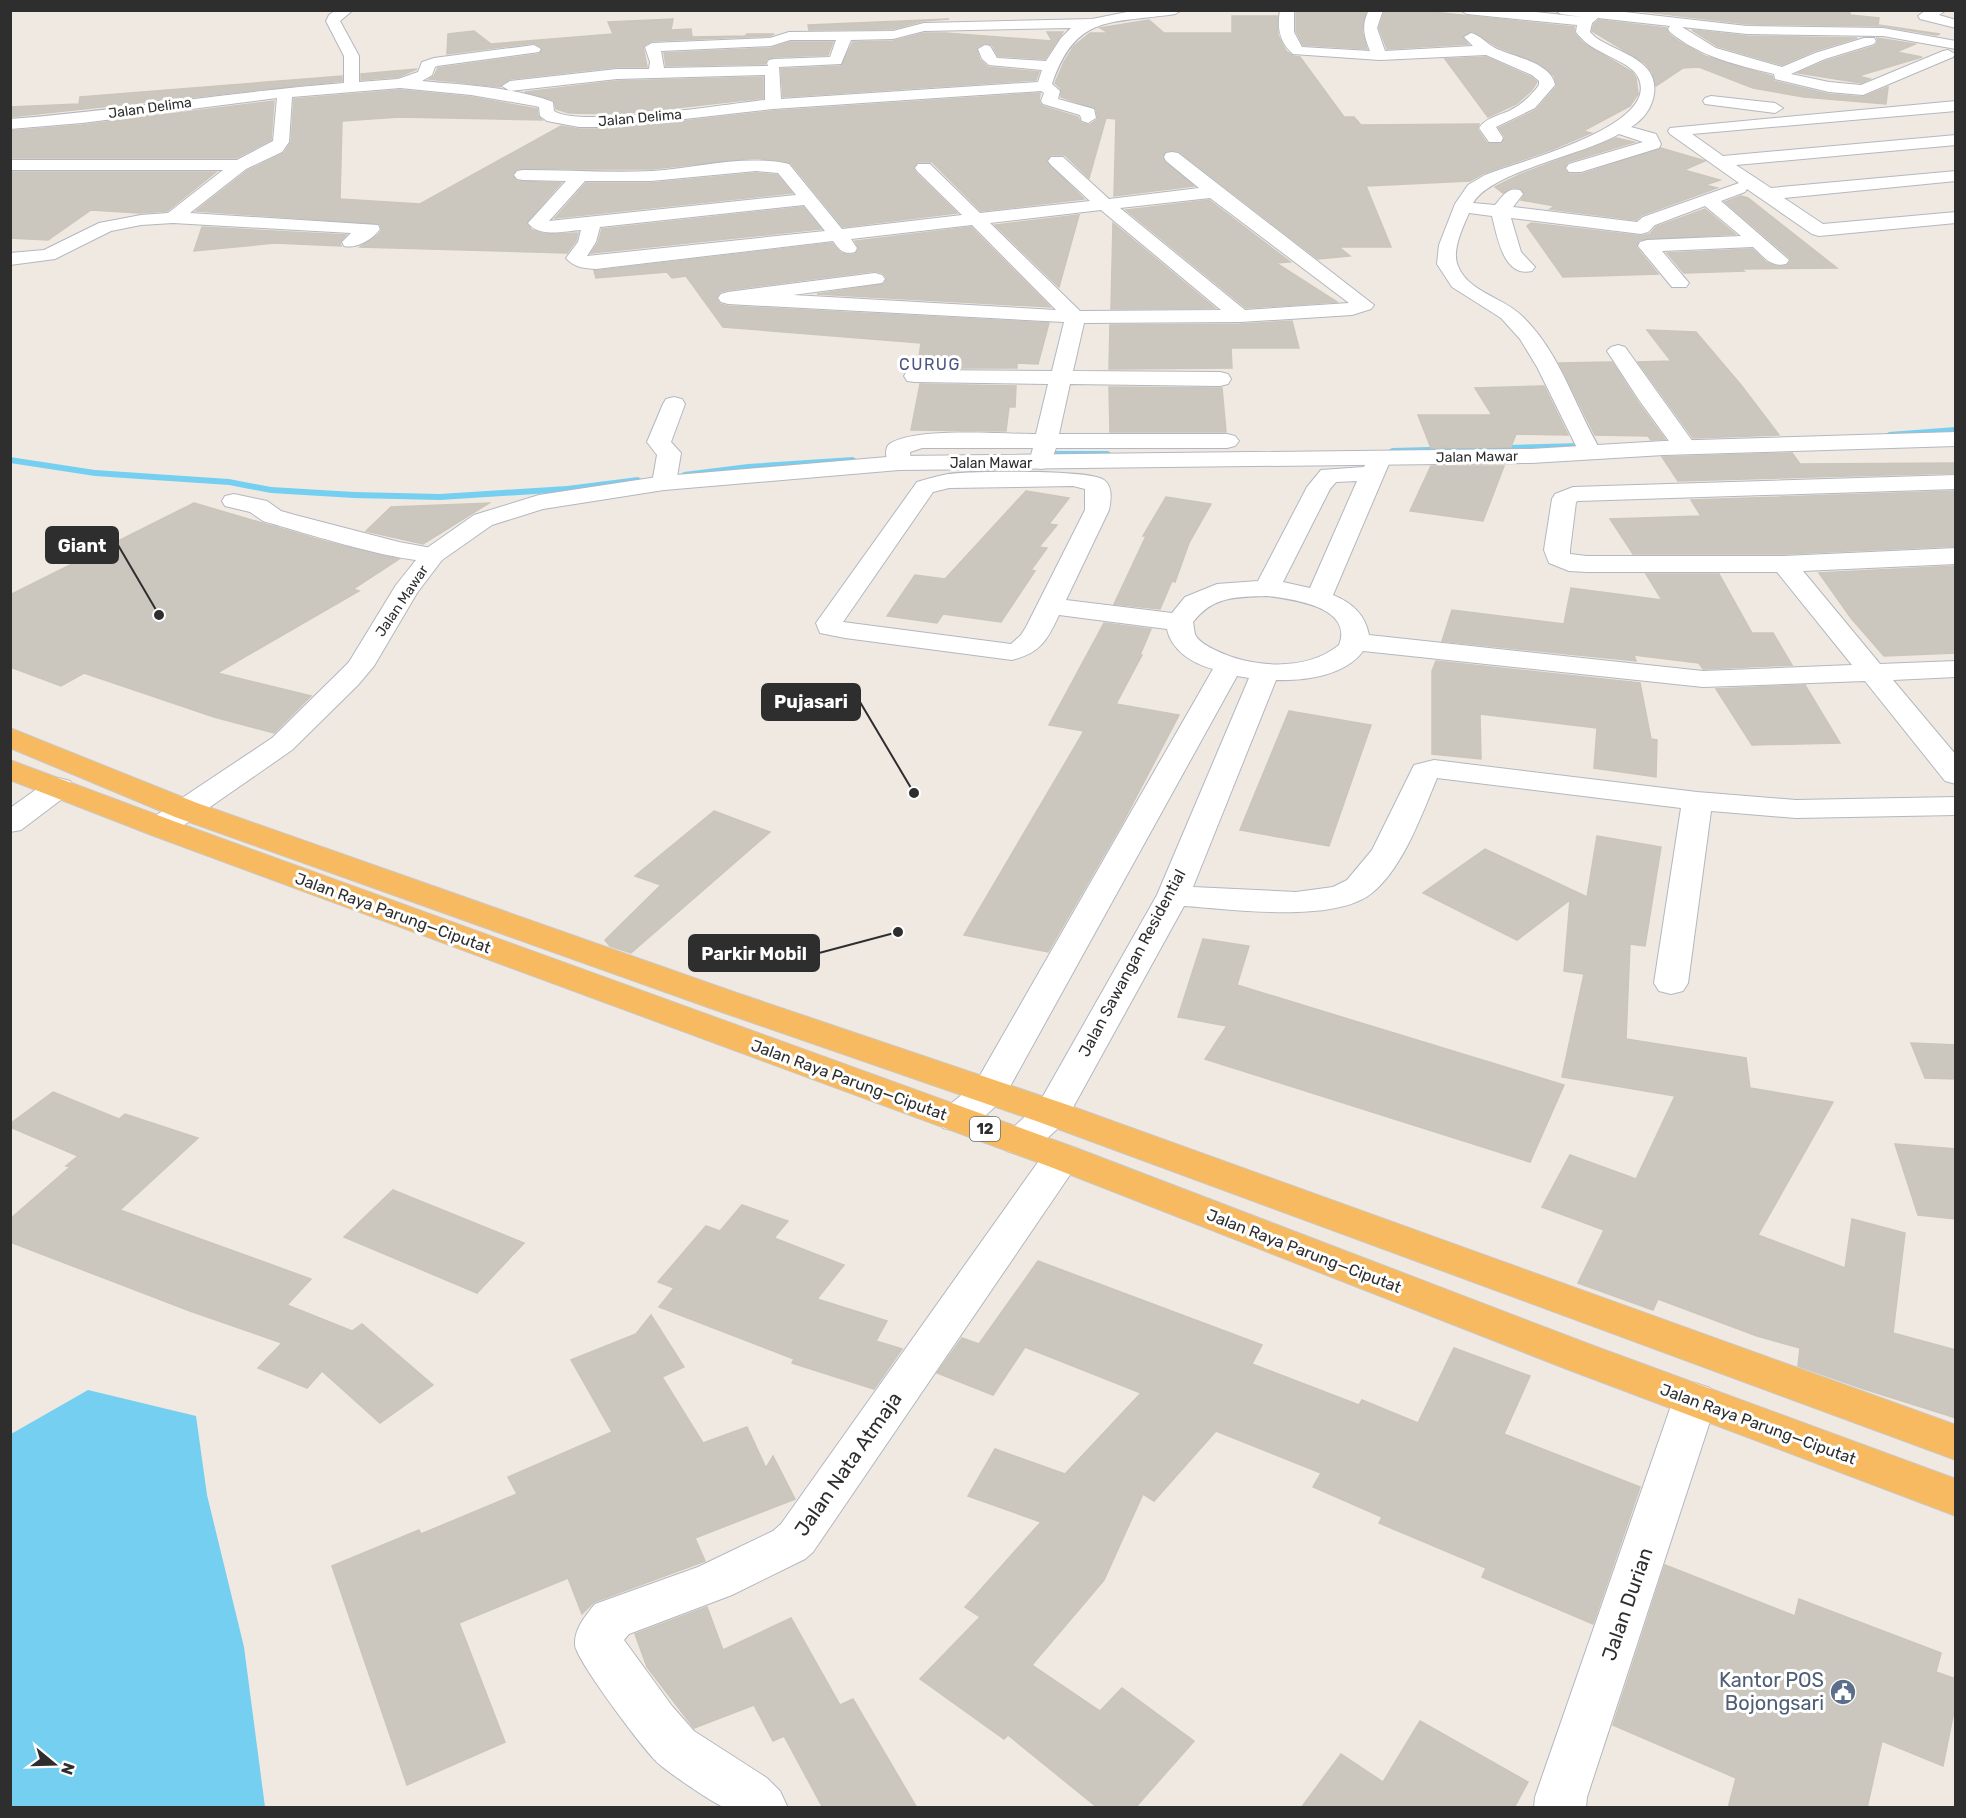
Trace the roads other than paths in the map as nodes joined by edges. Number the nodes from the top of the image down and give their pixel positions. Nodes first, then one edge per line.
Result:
1 (346, 10) edge
2 (1175, 10) edge
3 (1287, 10) edge
4 (1376, 10) edge
5 (1561, 10) edge
6 (1939, 10) edge
7 (1474, 11) edge
8 (1593, 15) edge
9 (1736, 15) dead end
10 (1094, 23) junction
11 (1690, 23) junction
12 (1956, 24) edge
13 (1675, 29) junction
14 (1758, 34) junction
15 (845, 36) junction
16 (771, 42) junction
17 (534, 49) dead end
18 (985, 49) dead end
19 (1490, 50) junction
20 (1953, 52) edge
21 (1380, 56) junction
22 (1820, 56) junction
23 (773, 66) junction
24 (1050, 66) junction
25 (656, 72) junction
26 (1782, 74) junction
27 (400, 83) junction
28 (351, 86) junction
29 (1044, 86) junction
30 (1747, 87) dead end
31 (1956, 88) edge
32 (471, 90) junction
33 (285, 92) junction
34 (1711, 101) dead end
35 (773, 104) junction
36 (1956, 106) edge
37 (1922, 109) junction
38 (1852, 116) junction
39 (1088, 118) dead end
40 (10, 124) edge
41 (1619, 129) junction
42 (1496, 138) dead end
43 (1956, 140) edge
44 (1172, 157) dead end
45 (1057, 161) dead end
46 (1719, 161) junction
47 (10, 165) edge
48 (240, 165) junction
49 (924, 168) dead end
50 (1560, 173) dead end
51 (523, 175) dead end
52 (580, 176) junction
53 (1956, 176) edge
54 (1531, 185) dead end
55 (1739, 188) dead end
56 (1215, 192) junction
57 (1767, 194) junction
58 (810, 199) junction
59 (1708, 201) junction
60 (1105, 205) junction
61 (1459, 213) junction
62 (1502, 217) junction
63 (1956, 217) edge
64 (173, 218) junction
65 (974, 219) junction
66 (592, 222) junction
67 (837, 236) junction
68 (1644, 237) junction
69 (1758, 241) junction
70 (351, 242) dead end
71 (48, 255) junction
72 (10, 258) edge
73 (1779, 260) dead end
74 (1525, 267) dead end
75 (10, 272) edge
76 (875, 279) junction
77 (1678, 283) dead end
78 (894, 308) junction
79 (1240, 316) junction
80 (1075, 317) junction
81 (1618, 351) dead end
82 (915, 376) dead end
83 (1060, 378) junction
84 (1220, 379) dead end
85 (674, 404) dead end
86 (1956, 439) edge
87 (1685, 447) junction
88 (1589, 451) junction
89 (1042, 452) junction
90 (1376, 466) junction
91 (664, 480) junction
92 (1956, 482) edge
93 (234, 501) dead end
94 (434, 555) junction
95 (1956, 556) edge
96 (1784, 564) junction
97 (1267, 588) junction
98 (1318, 598) junction
99 (1050, 606) junction
100 (1179, 622) junction
101 (1355, 642) junction
102 (1229, 666) junction
103 (1956, 669) edge
104 (1265, 672) junction
105 (1871, 672) junction
106 (10, 736) edge
107 (10, 769) edge
108 (1956, 775) edge
109 (59, 787) junction
110 (10, 796) edge
111 (1697, 801) junction
112 (1956, 806) edge
113 (173, 819) junction
114 (10, 823) edge
115 (1173, 895) junction
116 (1671, 983) dead end
117 (989, 1092) junction
118 (1052, 1113) junction
119 (956, 1119) junction
120 (1020, 1142) junction
121 (1062, 1158) junction
122 (1359, 1224) junction
123 (1337, 1264) junction
124 (1695, 1400) junction
125 (1956, 1443) edge
126 (1956, 1497) edge
127 (762, 1808) edge
128 (1560, 1808) edge

1 - 28 street
2 - 10 street
3 - 21 street
4 - 21 street
5 - 8 street
6 - 12 street
7 - 8 street
7 - 19 street
8 - 11 street
8 - 13 street
8 - 41 street
9 - 11 street
10 - 15 street
10 - 24 street
11 - 14 street
13 - 14 street
13 - 26 street
14 - 20 street
14 - 22 street
15 - 16 street
15 - 23 street
16 - 23 street
16 - 25 street
17 - 27 street
18 - 24 street
19 - 21 street
19 - 42 street
20 - 22 street
20 - 26 street
22 - 26 street
23 - 25 street
23 - 35 street
24 - 29 street
25 - 32 street
26 - 30 street
27 - 28 street, Jalan Delima
27 - 32 street, Jalan Delima
28 - 33 street, Jalan Delima
29 - 35 street, Jalan Delima
29 - 39 street
31 - 37 street
32 - 35 street, Jalan Delima
33 - 40 street, Jalan Delima
33 - 48 street
34 - 38 street
36 - 37 street
37 - 38 street
38 - 46 street
41 - 50 street
41 - 61 street
43 - 46 street
44 - 56 street
45 - 60 street
46 - 57 street
47 - 48 street
48 - 64 street
49 - 65 street
51 - 52 street
52 - 58 street
52 - 66 street
53 - 57 street
54 - 62 street
55 - 59 street
56 - 60 street
56 - 79 street
57 - 63 street
58 - 66 street
58 - 67 street
59 - 68 street
59 - 69 street
60 - 65 street
60 - 79 street
61 - 62 street
61 - 88 street
62 - 68 street
62 - 74 street
64 - 70 street
64 - 71 street
65 - 67 street
65 - 80 street
66 - 67 street
67 - 76 street
68 - 69 street
68 - 77 street
69 - 73 street
71 - 72 street
71 - 75 street
76 - 78 street
76 - 78 street
78 - 80 street
79 - 80 street
80 - 83 street
81 - 87 street
82 - 83 street
83 - 84 street
83 - 89 street
85 - 91 street
86 - 87 street, Jalan Mawar
87 - 88 street, Jalan Mawar
88 - 90 street, Jalan Mawar
89 - 90 street, Jalan Mawar
89 - 91 street, Jalan Mawar
90 - 97 street
90 - 98 street
91 - 94 street, Jalan Mawar
92 - 96 street
93 - 94 street
94 - 113 street, Jalan Mawar
95 - 96 street
96 - 105 street
97 - 98 street
97 - 100 street
98 - 101 street
99 - 99 street
99 - 100 street
100 - 102 street
101 - 104 street
101 - 105 street
102 - 104 street
102 - 117 street
103 - 105 street
104 - 115 street, Jalan Sawangan Residential
105 - 108 street
106 - 113 highway, Jalan Raya Parung—Ciputat / 12
107 - 109 highway, Jalan Raya Parung—Ciputat / 12
109 - 110 street
109 - 113 highway, Jalan Raya Parung—Ciputat / 12
109 - 114 street
111 - 112 street
111 - 115 street
111 - 116 street
113 - 117 highway, Jalan Raya Parung—Ciputat / 12
113 - 119 highway, Jalan Raya Parung—Ciputat / 12
115 - 118 street, Jalan Sawangan Residential
117 - 118 highway, Jalan Raya Parung—Ciputat / 12
117 - 119 street
118 - 120 street, Jalan Sawangan Residential
118 - 122 highway, Jalan Raya Parung—Ciputat / 12
119 - 120 highway, Jalan Raya Parung—Ciputat / 12
120 - 121 highway, Jalan Raya Parung—Ciputat / 12
121 - 123 highway, Jalan Raya Parung—Ciputat / 12
121 - 127 street, Jalan Nata Atmaja
122 - 123 highway
122 - 125 highway, Jalan Raya Parung—Ciputat / 12
123 - 124 highway, Jalan Raya Parung—Ciputat / 12
124 - 126 highway, Jalan Raya Parung—Ciputat / 12
124 - 128 street, Jalan Durian

